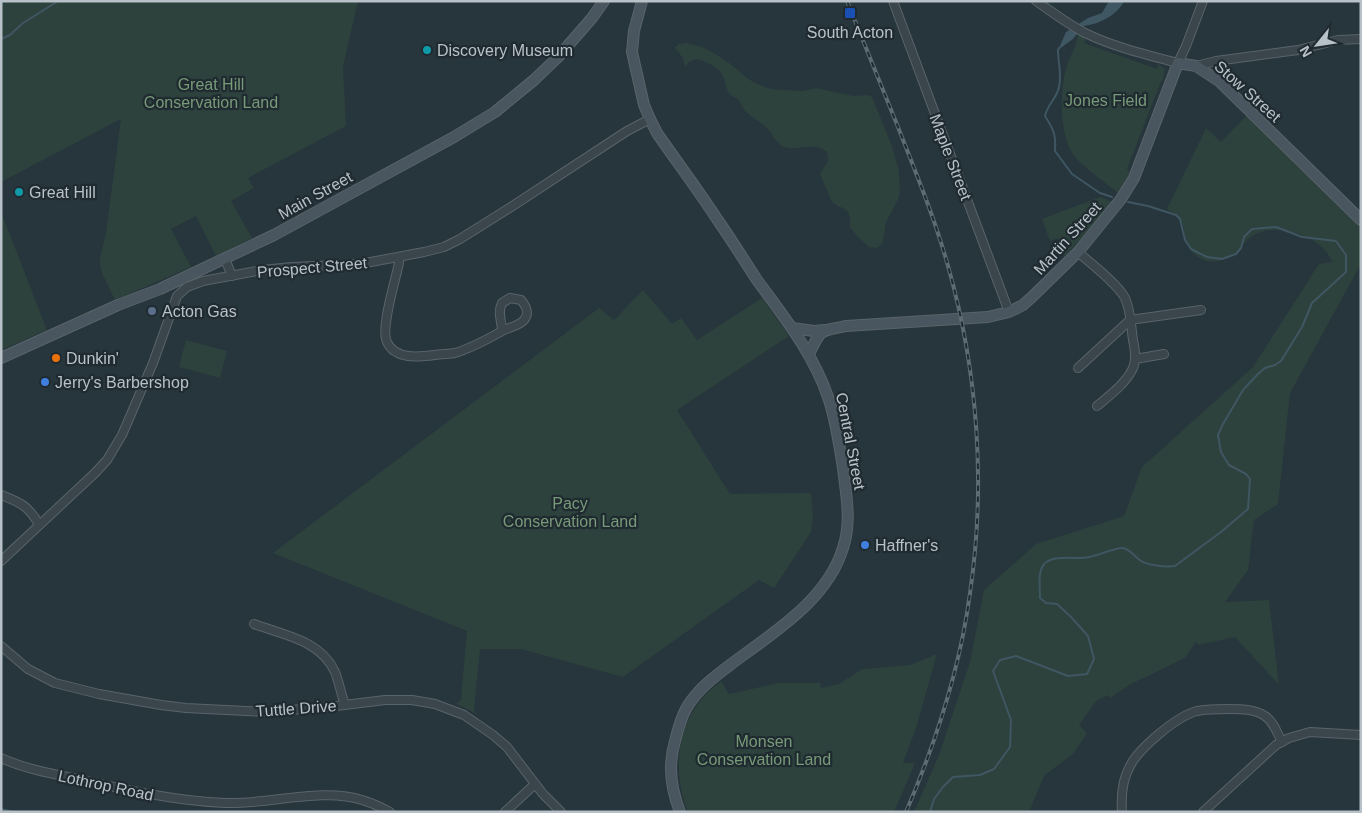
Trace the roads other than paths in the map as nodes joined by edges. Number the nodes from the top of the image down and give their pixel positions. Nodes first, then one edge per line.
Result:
1 (604, 1) edge
2 (642, 1) edge
3 (893, 1) edge
4 (1036, 1) edge
5 (1203, 1) edge
6 (1361, 39) edge
7 (1178, 63) junction
8 (1196, 66) junction
9 (650, 119) junction
10 (1361, 220) edge
11 (1078, 252) junction
12 (398, 258) junction
13 (225, 259) junction
14 (232, 276) junction
15 (173, 283) junction
16 (180, 294) junction
17 (1201, 310) dead end
18 (1009, 312) junction
19 (1130, 320) junction
20 (792, 328) junction
21 (825, 330) junction
22 (502, 331) junction
23 (809, 354) junction
24 (1164, 354) dead end
25 (1, 358) edge
26 (1135, 359) junction
27 (1078, 368) dead end
28 (1098, 406) dead end
29 (1, 496) edge
30 (39, 525) junction
31 (1, 560) edge
32 (254, 624) dead end
33 (1, 646) edge
34 (345, 705) junction
35 (1361, 735) edge
36 (1282, 742) junction
37 (1, 758) edge
38 (535, 784) junction
39 (390, 812) edge
40 (505, 812) edge
41 (561, 812) edge
42 (680, 812) edge
43 (1122, 812) edge
44 (1203, 812) edge

1 - 13 street, Main Street
2 - 9 street, Central Street
3 - 18 street, Maple Street
4 - 7 street, Stow Street
5 - 7 street, Martin Street
6 - 8 street
7 - 8 street, Stow Street
7 - 11 street, Martin Street
8 - 10 street, Stow Street
9 - 12 street, Prospect Street
9 - 20 street, Central Street
11 - 18 street, Martin Street
11 - 19 street
12 - 14 street, Prospect Street
12 - 22 street
13 - 14 street
13 - 15 street, Main Street
14 - 16 street, Prospect Street
15 - 16 street
15 - 25 street, Main Street
16 - 30 street
17 - 19 street
18 - 21 street, Martin Street
19 - 26 street
19 - 27 street
20 - 21 street, Martin Street
20 - 23 street, Central Street
21 - 23 street
22 - 22 street
23 - 42 street, Central Street
24 - 26 street
26 - 28 street
29 - 30 street
30 - 31 street
32 - 34 street
33 - 34 street, Tuttle Drive
34 - 38 street, Tuttle Drive
35 - 36 street
36 - 43 street
36 - 44 street
37 - 39 street, Lothrop Road
38 - 40 street
38 - 41 street, Tuttle Drive

